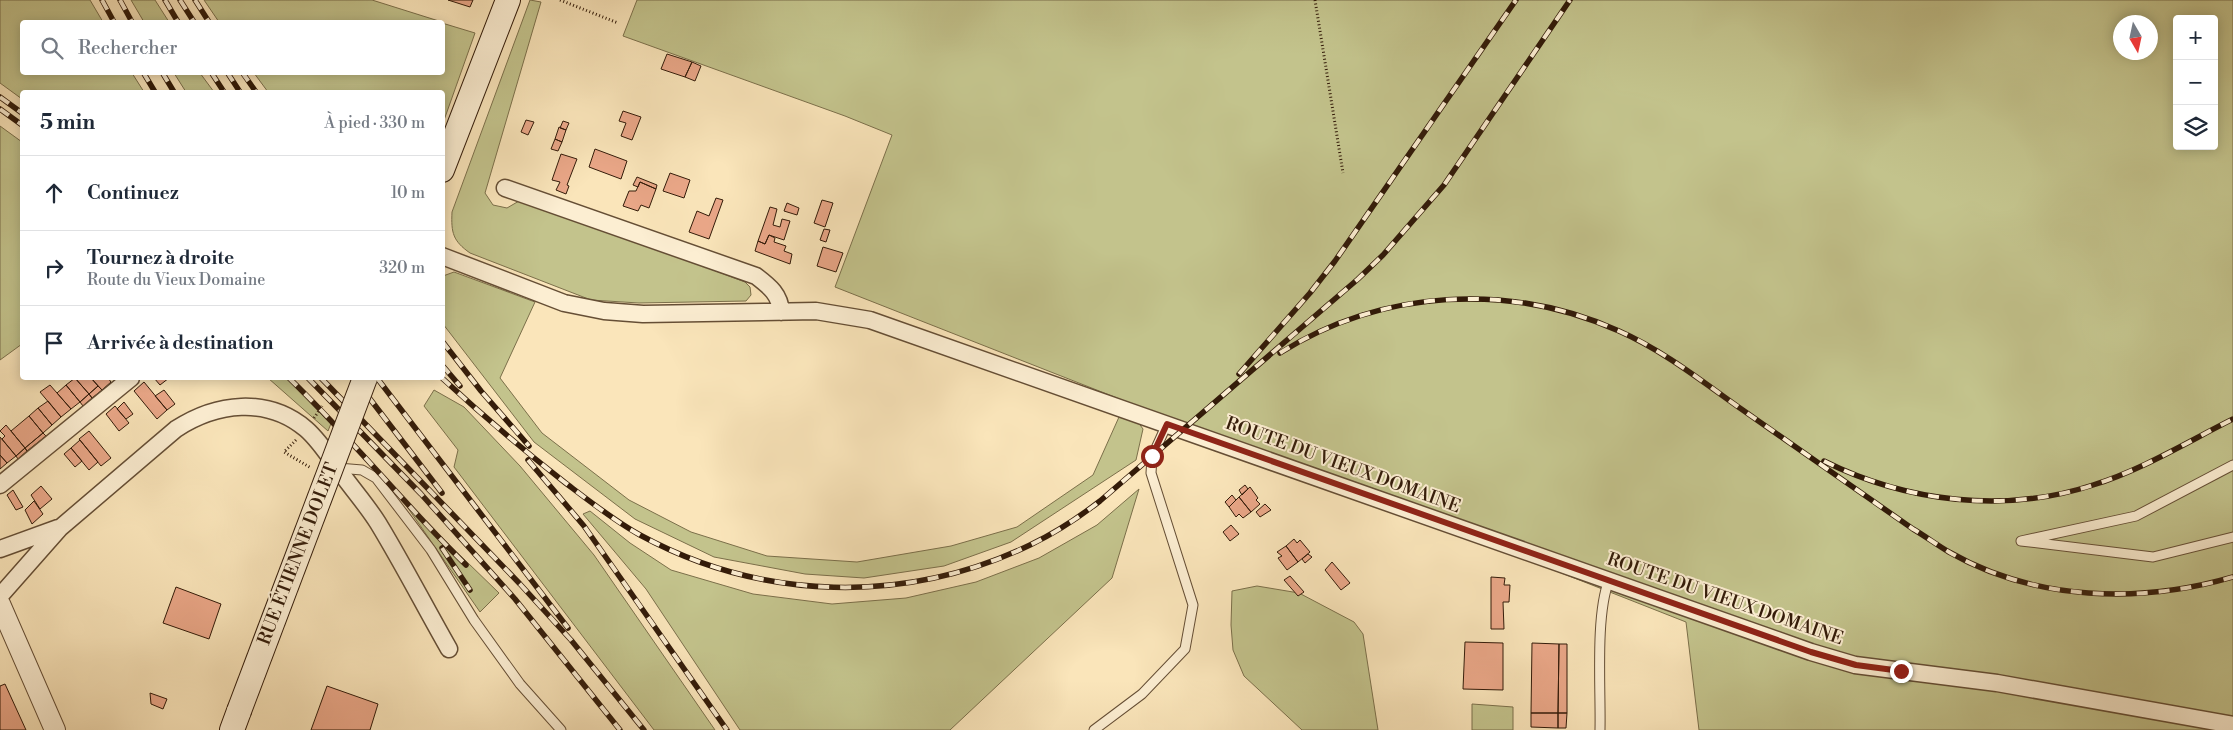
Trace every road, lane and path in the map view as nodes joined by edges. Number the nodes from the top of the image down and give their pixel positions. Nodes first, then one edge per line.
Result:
1 (508, 0) edge
2 (560, 0) edge
3 (1315, 0) edge
4 (618, 23) dead end
5 (445, 162) edge
6 (1343, 173) dead end
7 (505, 188) dead end
8 (445, 257) edge
9 (781, 312) junction
10 (129, 380) edge
11 (364, 380) edge
12 (1167, 424) junction
13 (284, 452) dead end
14 (2233, 465) edge
15 (332, 472) junction
16 (0, 485) edge
17 (60, 528) junction
18 (2233, 537) edge
19 (0, 549) edge
20 (1609, 580) junction
21 (0, 596) edge
22 (0, 604) edge
23 (449, 649) dead end
24 (235, 720) edge
25 (2233, 725) edge
26 (55, 730) edge
27 (219, 730) edge
28 (561, 730) edge
29 (1094, 730) edge
30 (1600, 730) edge

1 - 5 main road
2 - 4 path
3 - 6 path
7 - 9 street
8 - 9 street, ROUTE DU VIEUX DOMAINE
9 - 12 street, ROUTE DU VIEUX DOMAINE
10 - 16 street
11 - 15 main road, RUE ÉTIENNE DOLET, bridge
12 - 20 street, ROUTE DU VIEUX DOMAINE
12 - 29 lane
13 - 15 path
14 - 18 lane
15 - 17 street
15 - 23 street
15 - 24 main road, RUE ÉTIENNE DOLET, bridge
15 - 28 lane
17 - 19 street
17 - 21 street
20 - 25 street, ROUTE DU VIEUX DOMAINE
20 - 30 lane
22 - 26 street
24 - 27 street

